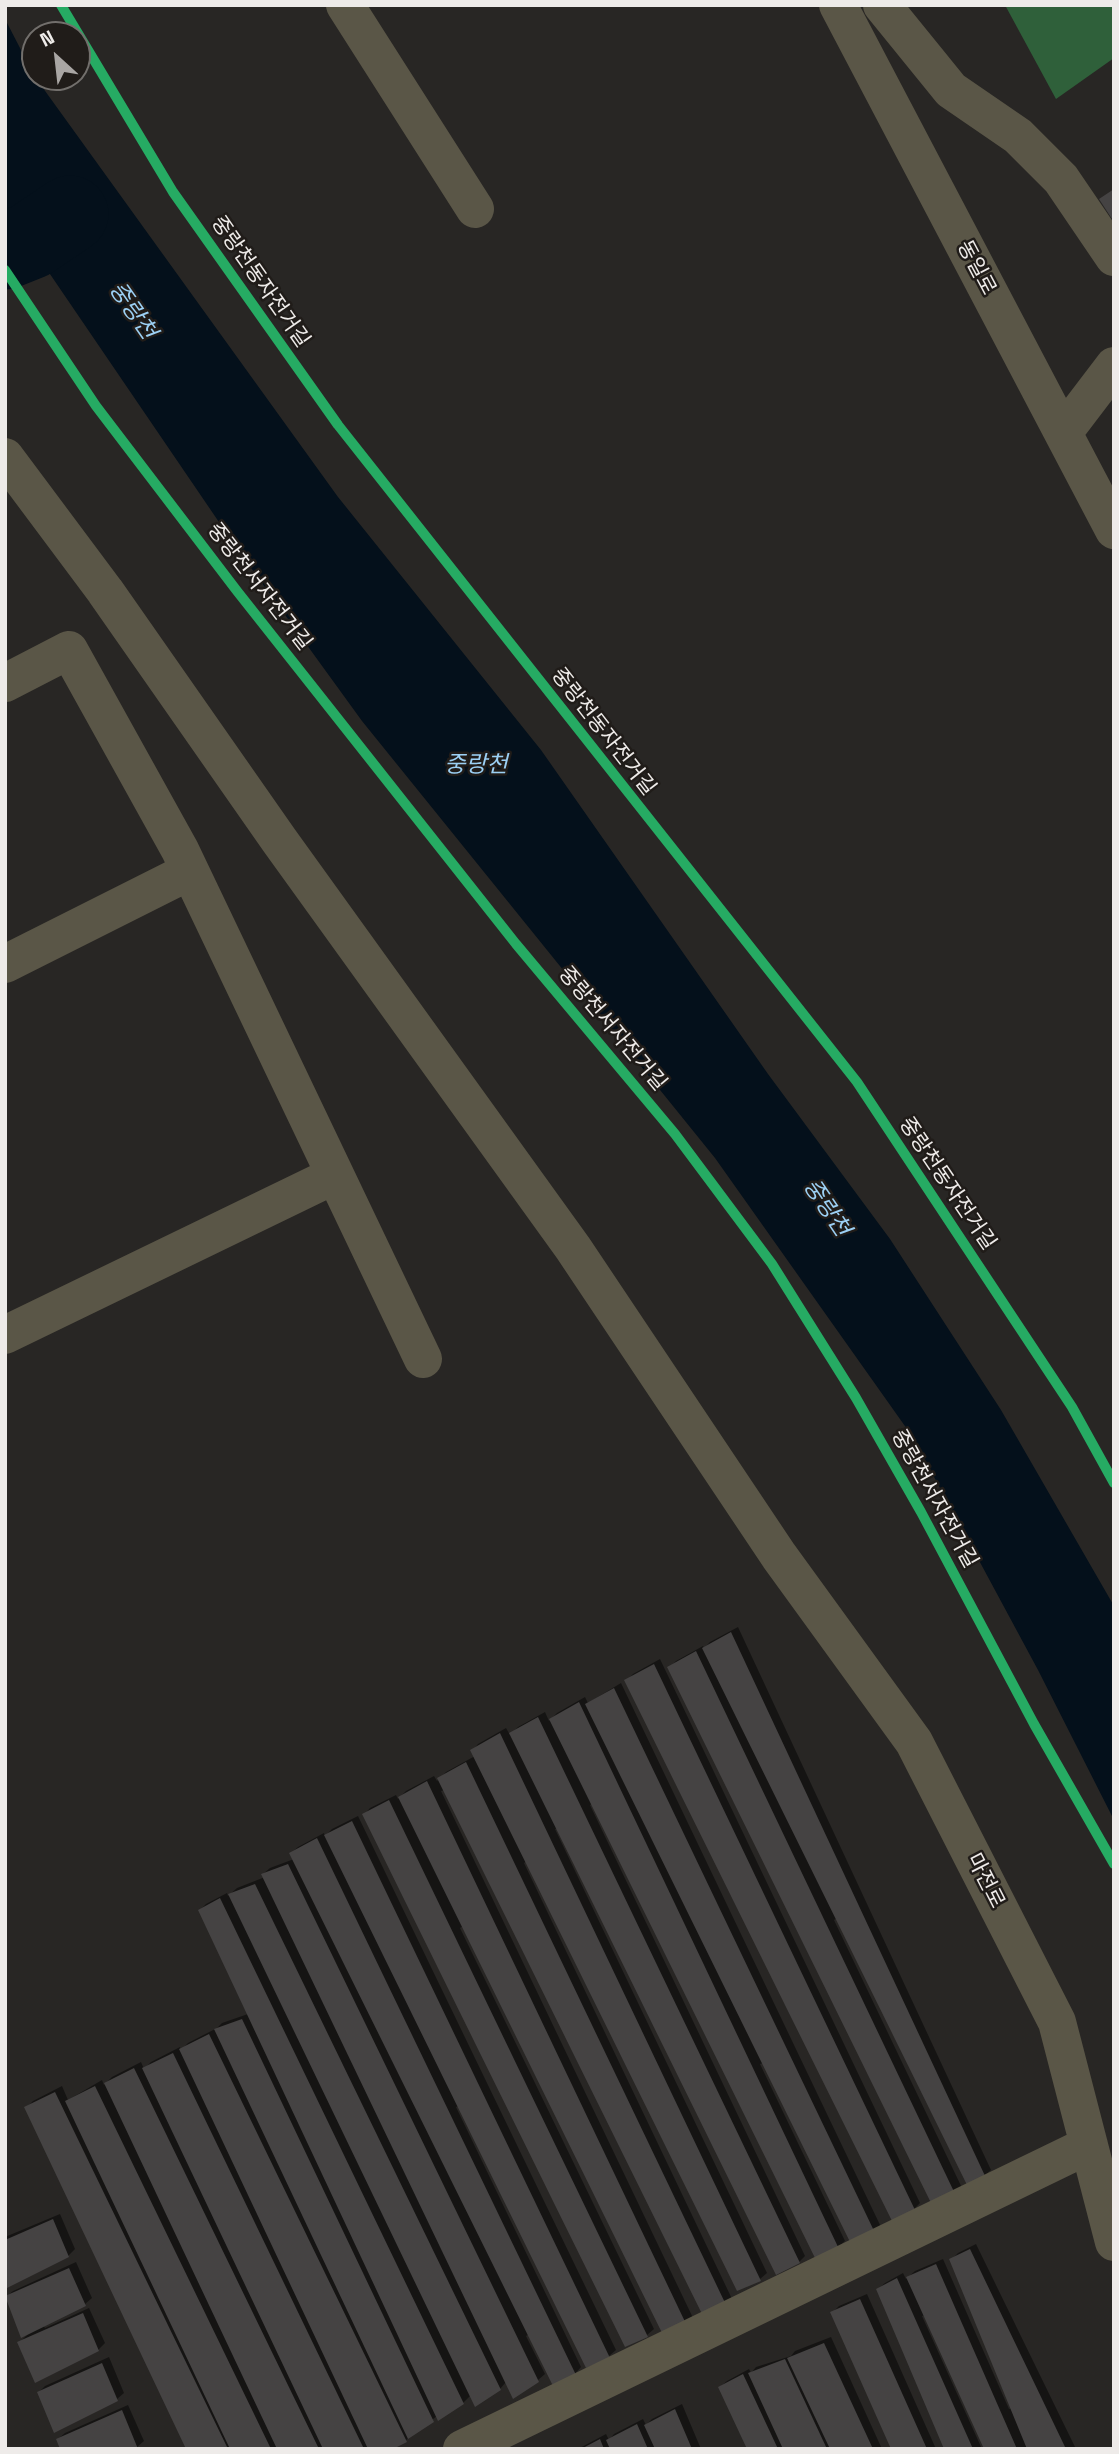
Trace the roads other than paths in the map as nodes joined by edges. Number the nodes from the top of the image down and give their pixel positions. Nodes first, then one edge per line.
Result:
1 (345, 5) edge
2 (838, 5) edge
3 (882, 5) edge
4 (475, 209) dead end
5 (1114, 257) edge
6 (1114, 366) edge
7 (1063, 433) junction
8 (5, 457) edge
9 (1114, 530) edge
10 (9, 671) edge
11 (190, 871) junction
12 (5, 964) edge
13 (335, 1175) junction
14 (5, 1335) edge
15 (423, 1359) dead end
16 (1089, 2145) junction
17 (1114, 2242) edge
18 (462, 2449) edge

1 - 4 street
2 - 7 street, 동일로
3 - 5 street
6 - 7 street
7 - 9 street, 동일로
8 - 16 street, 마전로
10 - 11 street
11 - 12 street
11 - 13 street
13 - 14 street
13 - 15 street
16 - 17 street, 마전로
16 - 18 street

